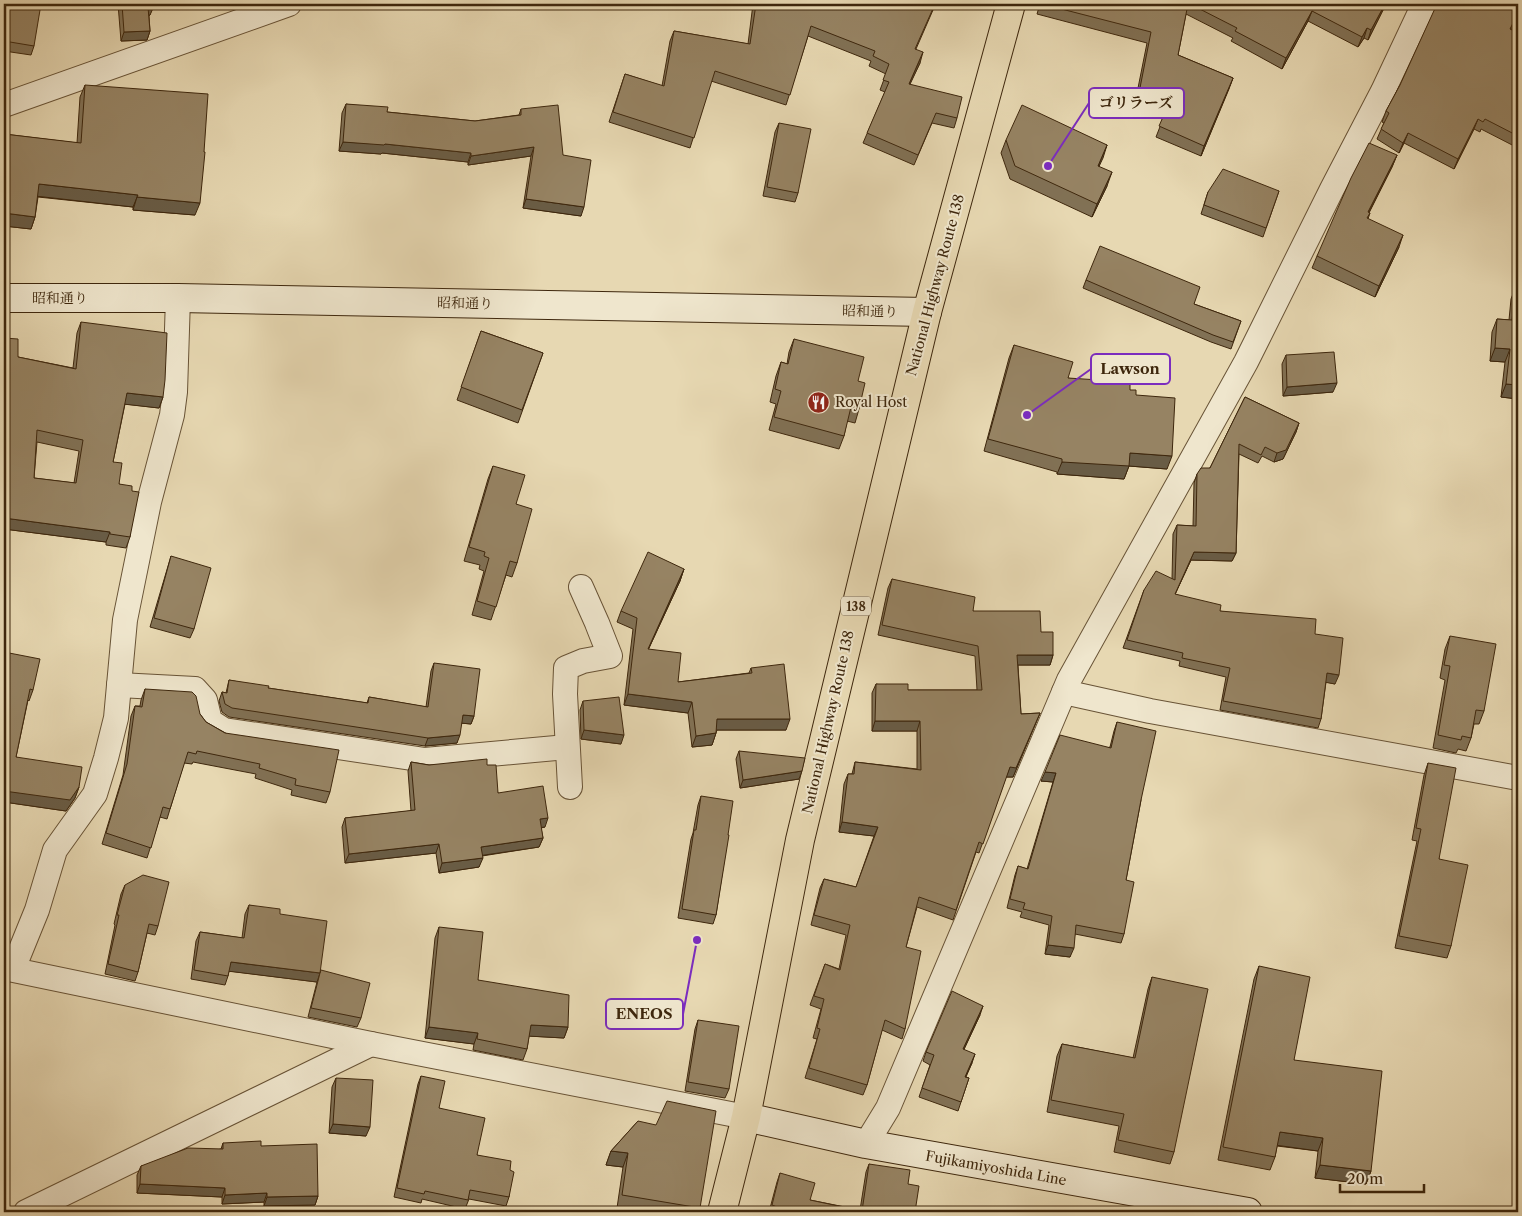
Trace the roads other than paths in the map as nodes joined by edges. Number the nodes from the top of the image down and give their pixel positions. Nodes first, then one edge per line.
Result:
1 (289, 4) edge
2 (1010, 4) edge
3 (1424, 4) edge
4 (4, 105) edge
5 (4, 298) edge
6 (178, 298) junction
7 (927, 312) junction
8 (581, 587) dead end
9 (119, 684) junction
10 (1064, 692) junction
11 (567, 747) junction
12 (1518, 778) edge
13 (570, 787) dead end
14 (8, 968) edge
15 (372, 1044) junction
16 (746, 1117) junction
17 (866, 1144) junction
18 (26, 1212) edge
19 (722, 1212) edge
20 (1248, 1212) edge

1 - 4 street
2 - 7 highway, National Highway Route 138 / 138
3 - 10 street
5 - 6 street, 昭和通り
6 - 7 street, 昭和通り
6 - 9 street
7 - 16 highway, National Highway Route 138 / 138
8 - 11 street
9 - 11 street
9 - 14 street
10 - 12 street
10 - 17 street
11 - 13 street
14 - 15 street
15 - 16 street
15 - 18 street
16 - 17 street, Fujikamiyoshida Line
16 - 19 highway, National Highway Route 138 / 138
17 - 20 street, Fujikamiyoshida Line

